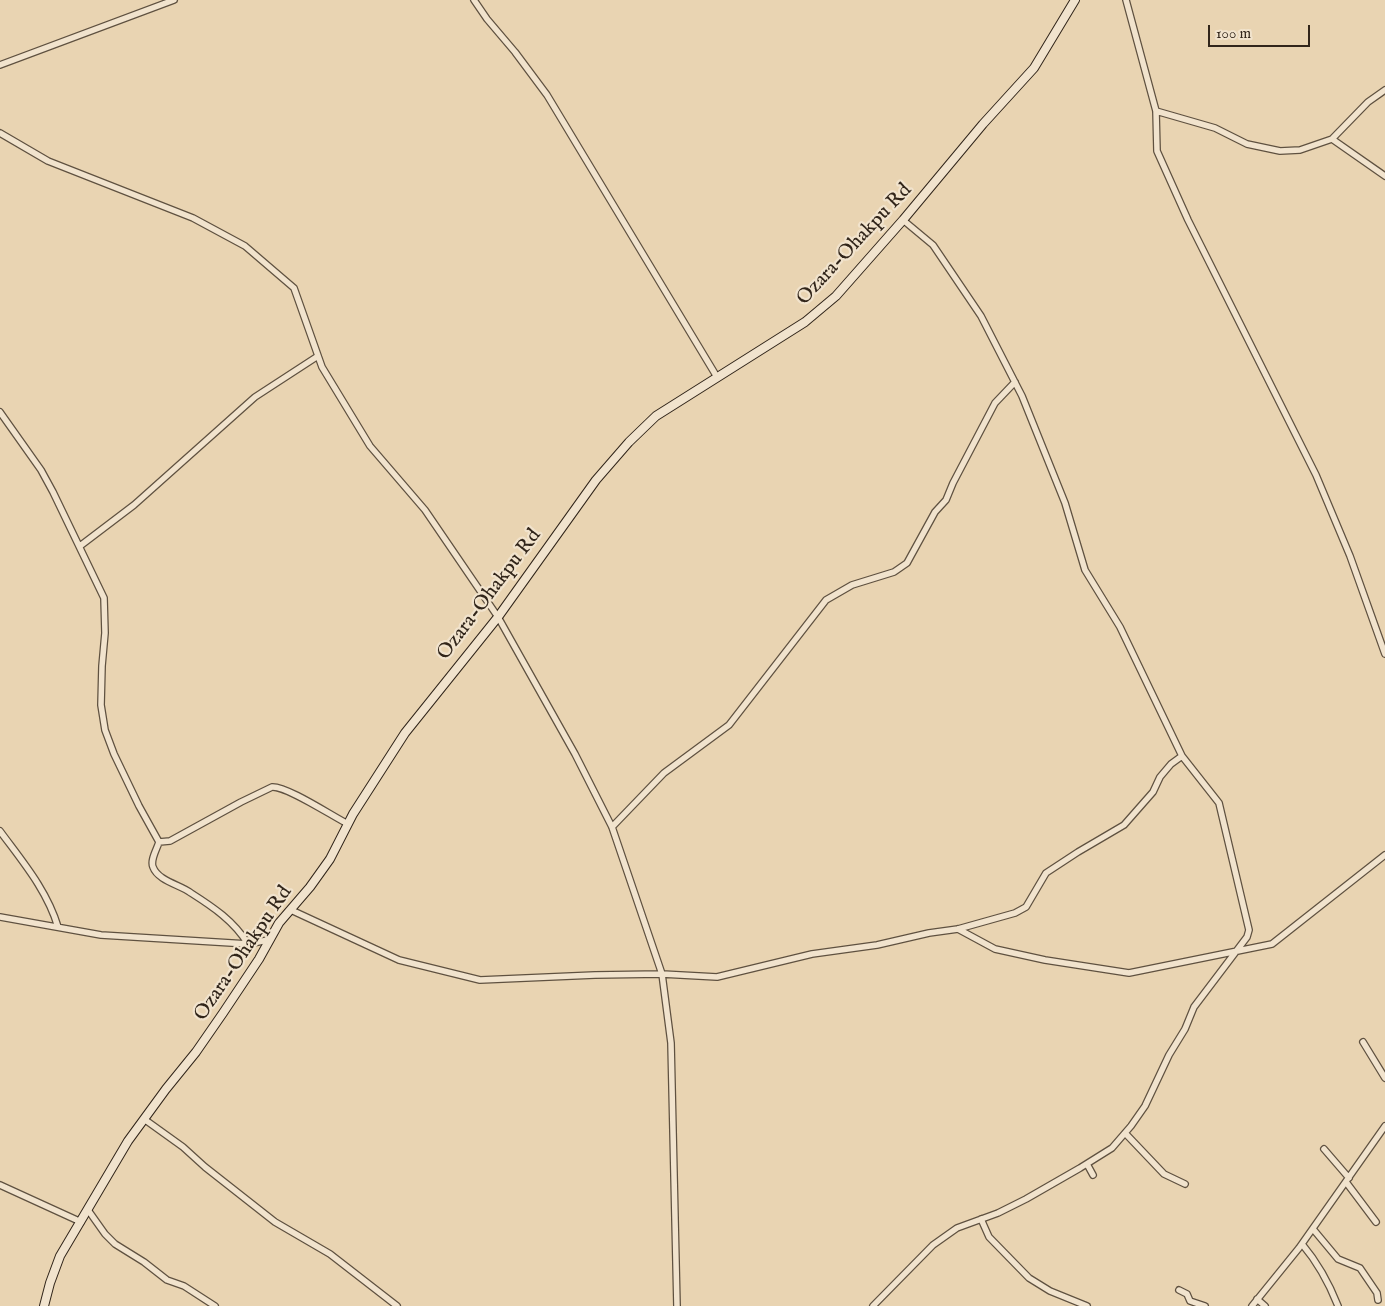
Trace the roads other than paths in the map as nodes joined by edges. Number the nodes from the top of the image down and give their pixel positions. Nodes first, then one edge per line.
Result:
1 (174, 0) edge
2 (474, 0) edge
3 (1075, 0) edge
4 (1126, 0) edge
5 (0, 65) edge
6 (1385, 90) edge
7 (1156, 111) junction
8 (0, 134) edge
9 (1332, 139) junction
10 (1385, 176) edge
11 (903, 220) junction
12 (318, 356) junction
13 (717, 377) junction
14 (1015, 382) junction
15 (0, 412) edge
16 (80, 546) junction
17 (498, 617) junction
18 (1385, 654) edge
19 (1182, 756) junction
20 (348, 824) junction
21 (612, 827) junction
22 (0, 831) edge
23 (159, 842) junction
24 (1385, 855) edge
25 (291, 910) junction
26 (0, 917) edge
27 (58, 927) junction
28 (958, 929) junction
29 (268, 940) junction
30 (248, 944) junction
31 (1236, 952) junction
32 (662, 974) junction
33 (1363, 1042) dead end
34 (1385, 1078) edge
35 (144, 1118) junction
36 (1384, 1131) edge
37 (1125, 1133) junction
38 (1324, 1149) dead end
39 (1087, 1164) junction
40 (1093, 1175) dead end
41 (1348, 1180) junction
42 (1185, 1184) dead end
43 (0, 1185) edge
44 (88, 1210) junction
45 (981, 1219) junction
46 (81, 1222) junction
47 (1376, 1222) dead end
48 (1313, 1229) junction
49 (1302, 1244) junction
50 (1179, 1290) dead end
51 (1257, 1299) junction
52 (1378, 1300) dead end
53 (44, 1306) edge
54 (215, 1306) edge
55 (398, 1306) edge
56 (677, 1306) edge
57 (873, 1306) edge
58 (1086, 1306) edge
59 (1205, 1306) edge
60 (1252, 1306) edge
61 (1265, 1306) edge
62 (1338, 1306) edge

1 - 5 street
2 - 13 street
3 - 11 main road, Ozara-Ohakpu Rd
4 - 7 street
6 - 9 street
7 - 9 street
7 - 18 street
8 - 12 street
9 - 10 street
11 - 13 main road, Ozara-Ohakpu Rd
11 - 14 street
12 - 16 street
12 - 17 street
13 - 17 main road, Ozara-Ohakpu Rd
14 - 19 street
14 - 21 street
15 - 16 street
16 - 23 street
17 - 20 main road, Ozara-Ohakpu Rd
17 - 21 street
19 - 28 street
19 - 31 street
20 - 23 street
20 - 25 main road, Ozara-Ohakpu Rd
21 - 32 street
22 - 27 street
23 - 30 street
24 - 31 street
25 - 29 main road, Ozara-Ohakpu Rd
25 - 32 street
26 - 27 street
27 - 30 street
28 - 31 street
28 - 32 street
29 - 30 street
29 - 35 main road, Ozara-Ohakpu Rd
31 - 37 street
32 - 56 street
33 - 34 street
35 - 44 main road, Ozara-Ohakpu Rd
35 - 55 street
36 - 41 street
37 - 39 street
37 - 42 street
38 - 41 street
39 - 40 street
39 - 45 street
41 - 47 street
41 - 48 street
43 - 46 street
44 - 46 main road, Ozara-Ohakpu Rd
44 - 54 street
45 - 57 street
45 - 58 street
46 - 53 main road, Ozara-Ohakpu Rd
48 - 49 street
48 - 52 street
49 - 51 street
49 - 62 street
50 - 59 street
51 - 60 street
51 - 61 street

